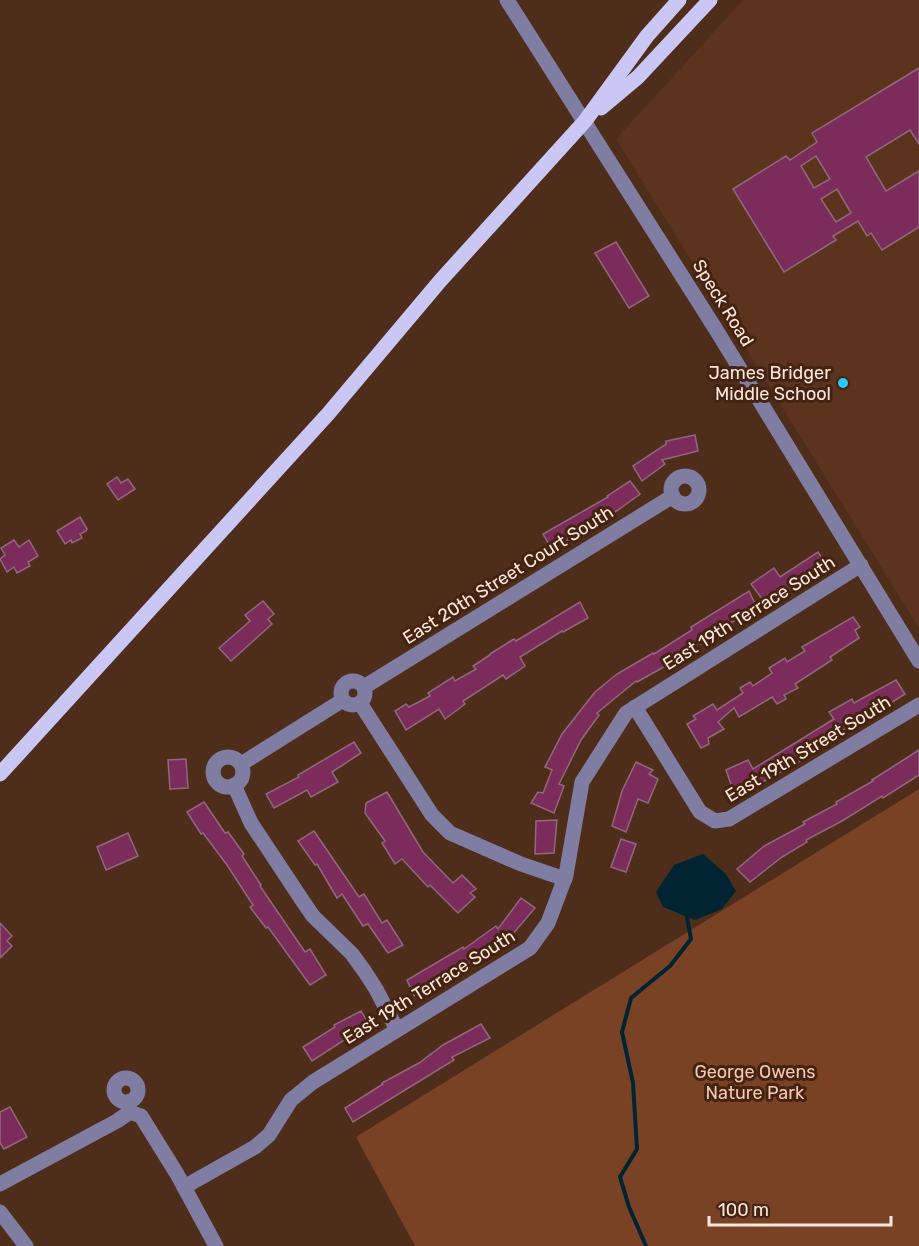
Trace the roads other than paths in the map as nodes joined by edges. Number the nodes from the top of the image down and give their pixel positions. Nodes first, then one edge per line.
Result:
1 (507, 0) edge
2 (679, 0) edge
3 (710, 0) edge
4 (585, 121) junction
5 (673, 496) dead end
6 (861, 565) junction
7 (919, 661) edge
8 (364, 687) junction
9 (343, 700) junction
10 (360, 704) junction
11 (919, 705) edge
12 (635, 707) junction
13 (241, 764) junction
14 (0, 774) edge
15 (234, 785) junction
16 (565, 879) junction
17 (398, 1030) junction
18 (0, 1184) edge
19 (184, 1187) junction
20 (0, 1212) edge
21 (26, 1246) edge
22 (216, 1246) edge

1 - 4 street, Speck Road
2 - 4 main road
3 - 4 main road
4 - 6 street, Speck Road
4 - 14 main road
5 - 8 street, East 20th Street Court South
6 - 7 street, Speck Road
6 - 12 street, East 19th Terrace South
8 - 9 street, East 20th Street Court South
8 - 10 street
9 - 10 street
9 - 13 street, East 20th Street Court South
10 - 16 street
11 - 12 street, East 19th Street South
12 - 16 street, East 19th Terrace South
13 - 15 street
13 - 15 street
15 - 17 street
16 - 17 street, East 19th Terrace South
17 - 19 street, East 19th Terrace South
18 - 19 street
19 - 22 street
20 - 21 street

